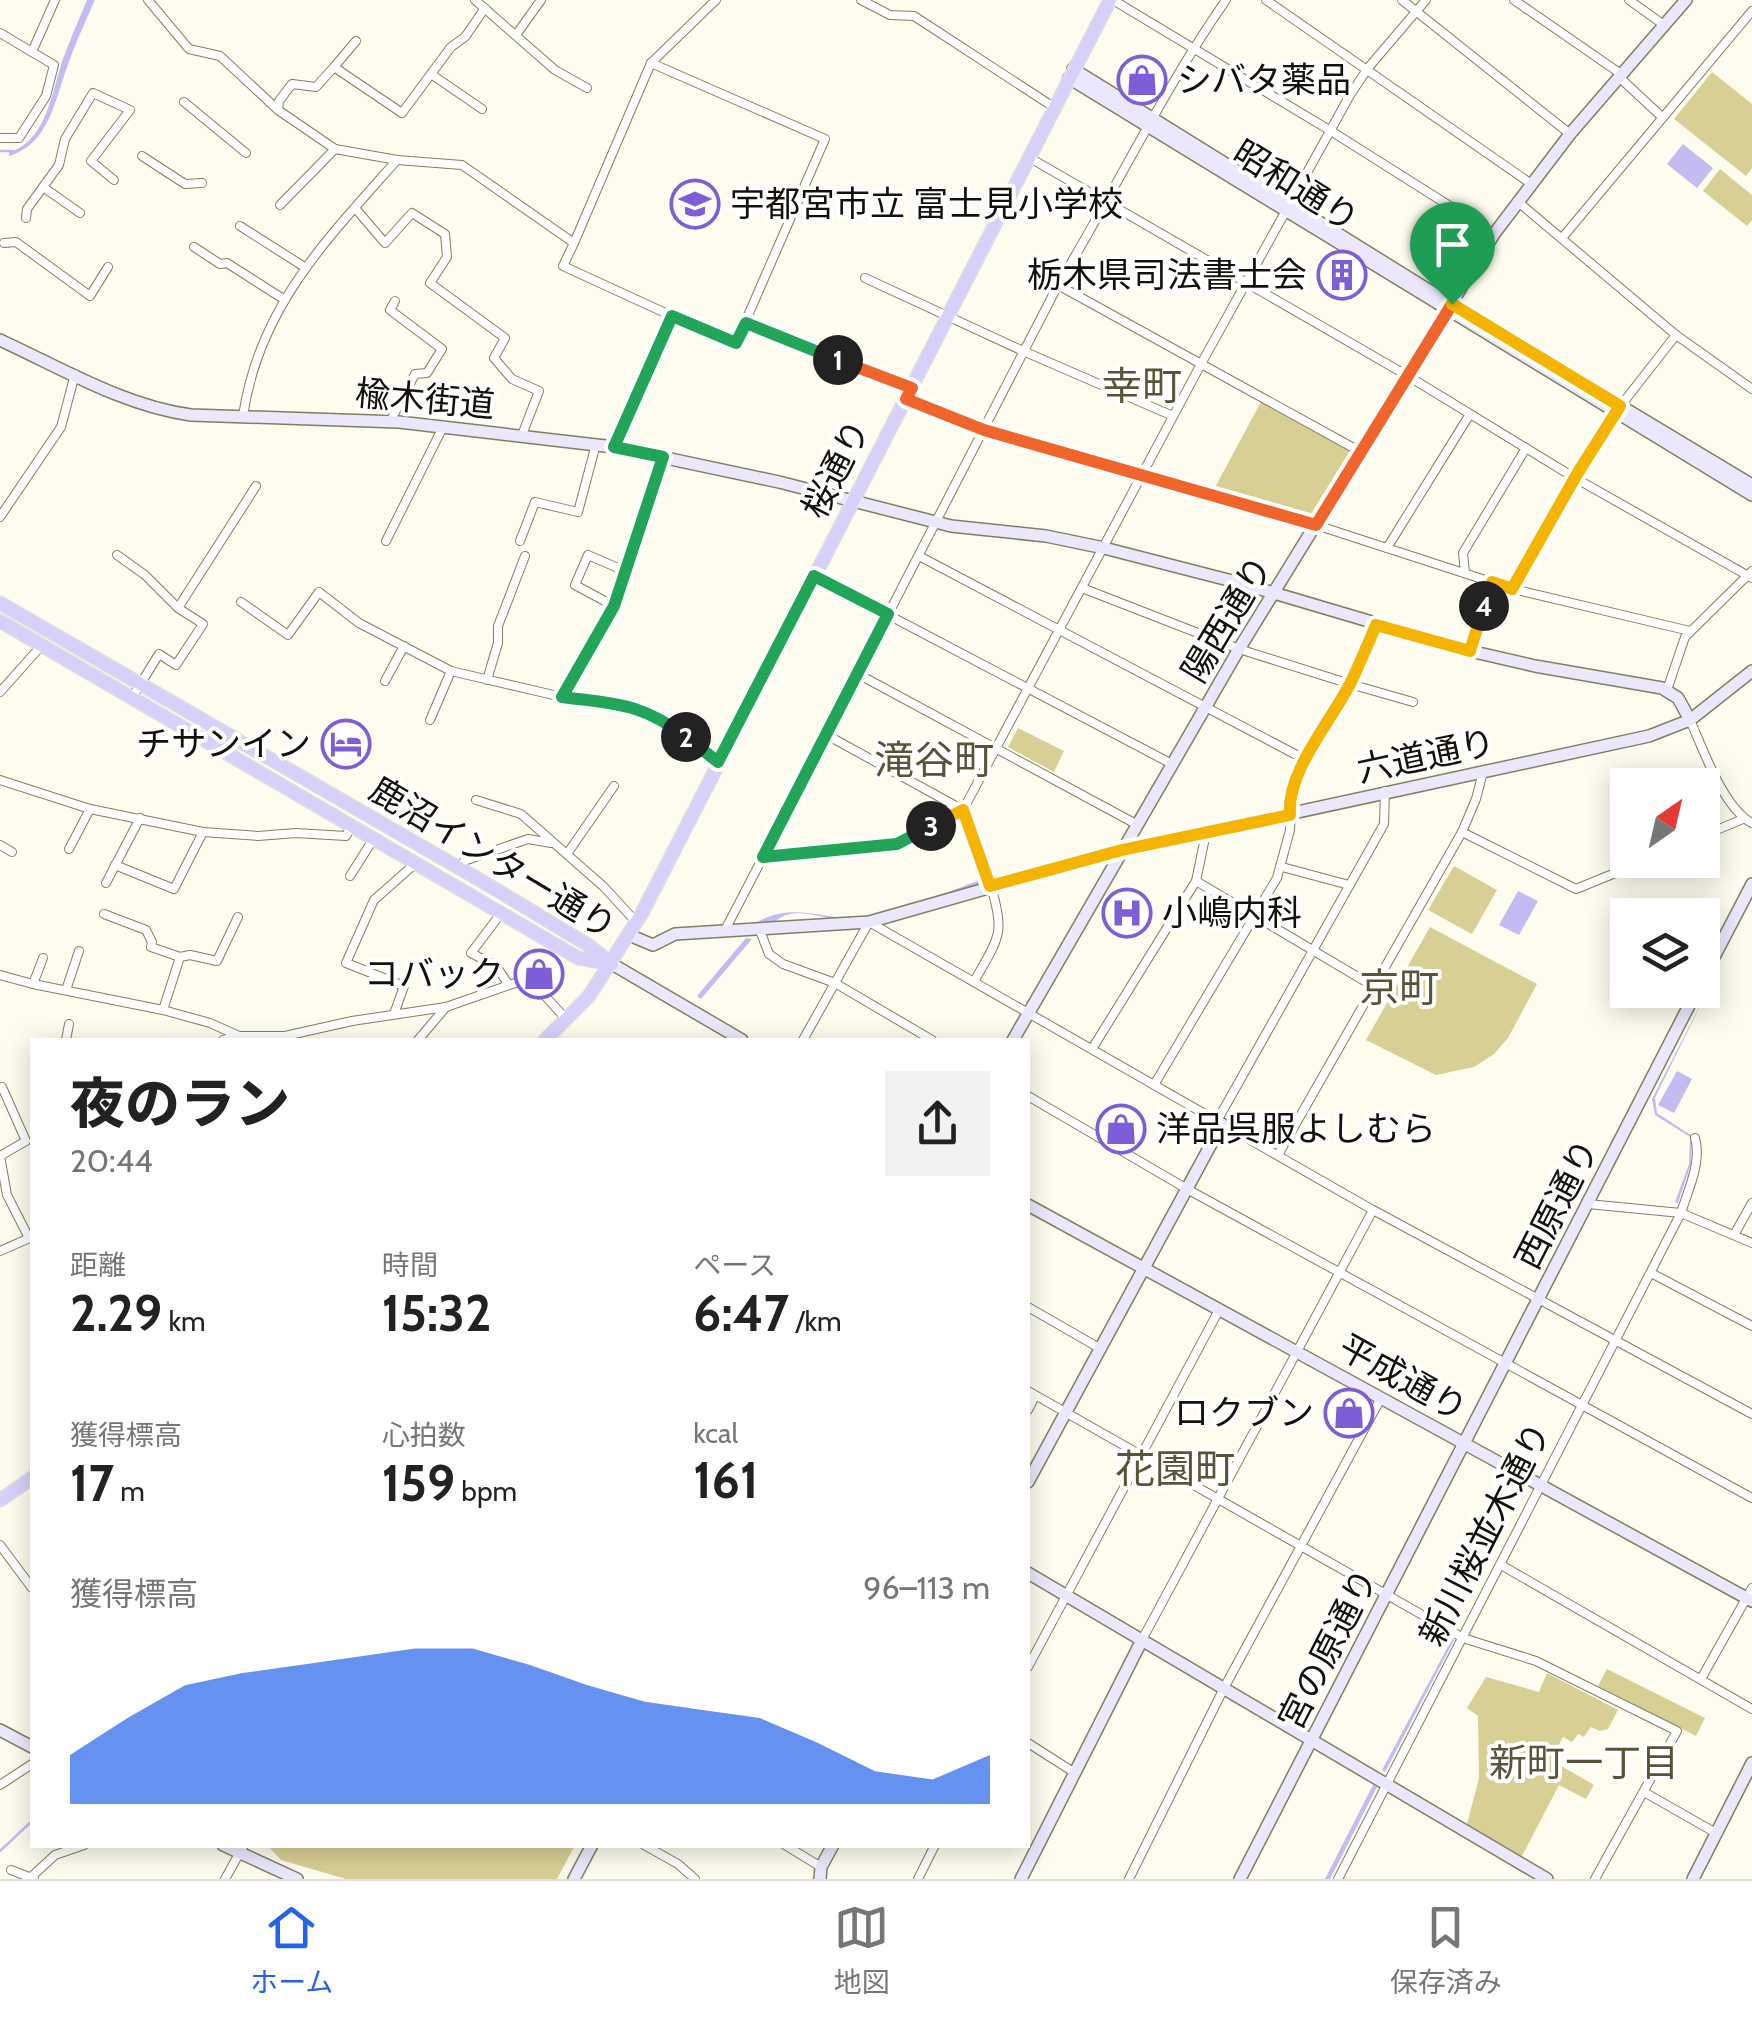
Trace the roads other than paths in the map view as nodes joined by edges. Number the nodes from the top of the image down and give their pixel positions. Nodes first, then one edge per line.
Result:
1 (55, 0) edge
2 (148, 0) edge
3 (476, 0) edge
4 (541, 0) edge
5 (716, 0) edge
6 (861, 0) edge
7 (1112, 0) edge
8 (1226, 0) edge
9 (1266, 0) edge
10 (1402, 0) edge
11 (1426, 0) edge
12 (1514, 0) edge
13 (1629, 0) edge
14 (1686, 0) edge
15 (1743, 0) edge
16 (485, 8) junction
17 (1416, 9) junction
18 (1752, 9) edge
19 (1664, 25) junction
20 (516, 34) junction
21 (3, 35) edge
22 (356, 41) dead end
23 (0, 48) edge
24 (1192, 48) junction
25 (32, 52) junction
26 (651, 62) junction
27 (334, 67) junction
28 (1368, 68) junction
29 (430, 74) junction
30 (1071, 74) junction
31 (1620, 76) junction
32 (587, 88) dead end
33 (184, 102) dead end
34 (1055, 108) junction
35 (482, 109) dead end
36 (278, 110) junction
37 (1662, 118) junction
38 (1151, 124) junction
39 (1331, 130) junction
40 (1570, 134) junction
41 (0, 138) edge
42 (334, 149) junction
43 (246, 152) dead end
44 (142, 156) dead end
45 (1030, 158) junction
46 (398, 160) junction
47 (114, 180) dead end
48 (202, 183) dead end
49 (1530, 183) junction
50 (42, 187) junction
51 (1517, 201) junction
52 (1108, 202) junction
53 (280, 205) dead end
54 (355, 208) junction
55 (1288, 208) junction
56 (80, 213) dead end
57 (26, 218) dead end
58 (240, 226) dead end
59 (1494, 234) junction
60 (1562, 238) junction
61 (4, 243) dead end
62 (574, 243) junction
63 (194, 247) dead end
64 (108, 267) dead end
65 (306, 268) junction
66 (865, 278) dead end
67 (1247, 284) junction
68 (1058, 285) junction
69 (285, 300) junction
70 (395, 301) dead end
71 (1450, 308) junction
72 (672, 316) junction
73 (948, 317) junction
74 (746, 323) junction
75 (1676, 336) junction
76 (0, 340) edge
77 (1023, 352) junction
78 (1200, 364) junction
79 (74, 374) junction
80 (1408, 376) junction
81 (1752, 389) edge
82 (908, 393) junction
83 (1618, 410) junction
84 (1470, 414) junction
85 (243, 416) junction
86 (1174, 416) junction
87 (390, 422) junction
88 (443, 427) junction
89 (984, 430) junction
90 (522, 435) junction
91 (596, 444) junction
92 (614, 447) junction
93 (1526, 448) junction
94 (1361, 452) junction
95 (663, 457) junction
96 (1142, 476) junction
97 (1575, 478) junction
98 (1752, 485) edge
99 (256, 486) dead end
100 (1752, 496) edge
101 (854, 500) junction
102 (0, 516) edge
103 (936, 522) junction
104 (1316, 525) junction
105 (386, 541) dead end
106 (520, 541) dead end
107 (1104, 548) junction
108 (1387, 548) junction
109 (116, 555) dead end
110 (525, 556) dead end
111 (918, 556) junction
112 (625, 572) junction
113 (1465, 573) junction
114 (1750, 574) edge
115 (814, 576) junction
116 (1492, 582) junction
117 (1082, 588) junction
118 (1512, 589) junction
119 (1274, 593) junction
120 (241, 602) dead end
121 (0, 603) edge
122 (614, 606) junction
123 (178, 608) junction
124 (888, 614) junction
125 (0, 620) edge
126 (1376, 625) junction
127 (1061, 629) junction
128 (1690, 631) junction
129 (42, 645) junction
130 (404, 646) junction
131 (1239, 650) junction
132 (1470, 651) junction
133 (1752, 670) edge
134 (450, 671) junction
135 (858, 674) junction
136 (488, 680) junction
137 (385, 681) dead end
138 (1350, 684) junction
139 (1030, 689) junction
140 (136, 690) junction
141 (1666, 690) junction
142 (0, 692) edge
143 (562, 697) junction
144 (1412, 702) dead end
145 (1206, 707) junction
146 (430, 720) dead end
147 (1690, 720) junction
148 (825, 734) junction
149 (998, 748) junction
150 (1306, 760) junction
151 (718, 762) junction
152 (1172, 764) junction
153 (1483, 772) junction
154 (0, 780) edge
155 (614, 786) dead end
156 (1386, 791) junction
157 (476, 800) dead end
158 (90, 808) junction
159 (963, 810) junction
160 (1290, 815) junction
161 (140, 818) junction
162 (1747, 821) edge
163 (1136, 824) junction
164 (352, 825) junction
165 (1720, 830) edge
166 (203, 832) junction
167 (1462, 832) junction
168 (1206, 833) junction
169 (374, 838) junction
170 (554, 843) junction
171 (0, 845) edge
172 (69, 849) dead end
173 (1122, 850) junction
174 (12, 852) dead end
175 (566, 854) junction
176 (763, 857) junction
177 (464, 860) dead end
178 (417, 862) junction
179 (116, 865) junction
180 (1282, 867) junction
181 (1610, 875) edge
182 (350, 876) dead end
183 (1196, 881) junction
184 (106, 882) dead end
185 (1752, 884) edge
186 (990, 886) junction
187 (1349, 886) junction
188 (502, 912) junction
189 (104, 914) dead end
190 (1256, 916) junction
191 (238, 917) dead end
192 (869, 922) junction
193 (633, 928) junction
194 (755, 928) junction
195 (724, 930) junction
196 (1720, 945) edge
197 (1313, 950) junction
198 (79, 951) dead end
199 (43, 958) dead end
200 (180, 958) junction
201 (612, 964) junction
202 (0, 974) edge
203 (974, 982) junction
204 (835, 983) junction
205 (33, 984) junction
206 (509, 985) junction
207 (1373, 986) junction
208 (66, 990) junction
209 (446, 1008) junction
210 (1689, 1008) edge
211 (162, 1010) junction
212 (1028, 1013) junction
213 (394, 1014) junction
214 (567, 1020) junction
215 (69, 1024) dead end
216 (239, 1036) junction
217 (66, 1038) edge
218 (232, 1038) edge
219 (420, 1038) edge
220 (548, 1038) edge
221 (739, 1038) edge
222 (805, 1038) edge
223 (929, 1038) edge
224 (1014, 1038) edge
225 (1092, 1049) junction
226 (1154, 1085) junction
227 (2, 1086) edge
228 (1030, 1097) edge
229 (1220, 1122) junction
230 (1696, 1138) dead end
231 (0, 1156) edge
232 (1278, 1156) junction
233 (1188, 1189) junction
234 (1752, 1203) edge
235 (1588, 1204) junction
236 (1030, 1206) edge
237 (1373, 1210) junction
238 (1680, 1213) junction
239 (30, 1236) edge
240 (1734, 1236) junction
241 (30, 1238) edge
242 (1752, 1243) edge
243 (0, 1251) edge
244 (1144, 1270) junction
245 (1650, 1272) junction
246 (1339, 1273) junction
247 (1539, 1298) junction
248 (1030, 1308) edge
249 (1219, 1310) junction
250 (1752, 1326) edge
251 (1617, 1339) junction
252 (1101, 1349) junction
253 (1297, 1352) junction
254 (1506, 1363) junction
255 (1032, 1394) edge
256 (1381, 1398) junction
257 (1583, 1406) junction
258 (1066, 1414) junction
259 (1752, 1414) edge
260 (1465, 1444) junction
261 (1139, 1455) junction
262 (1030, 1476) edge
263 (30, 1479) edge
264 (1542, 1486) junction
265 (1752, 1498) edge
266 (0, 1500) edge
267 (1218, 1500) junction
268 (0, 1545) edge
269 (1301, 1546) junction
270 (1502, 1565) junction
271 (1030, 1573) edge
272 (30, 1585) edge
273 (1065, 1594) junction
274 (1750, 1595) edge
275 (1386, 1596) junction
276 (1463, 1638) junction
277 (1142, 1640) junction
278 (1030, 1663) edge
279 (1700, 1680) junction
280 (1224, 1688) junction
281 (1752, 1708) edge
282 (0, 1730) edge
283 (1311, 1740) junction
284 (1030, 1745) edge
285 (30, 1746) edge
286 (1752, 1763) edge
287 (30, 1765) edge
288 (1075, 1773) junction
289 (1386, 1784) junction
290 (0, 1785) edge
291 (1644, 1792) junction
292 (1716, 1833) junction
293 (76, 1848) edge
294 (590, 1848) edge
295 (649, 1848) edge
296 (789, 1848) edge
297 (832, 1848) edge
298 (934, 1848) edge
299 (241, 1849) edge
300 (11, 1870) dead end
301 (821, 1873) edge
302 (31, 1878) edge
303 (225, 1879) edge
304 (297, 1879) edge
305 (574, 1879) edge
306 (695, 1879) edge
307 (918, 1879) edge
308 (1021, 1879) edge
309 (1129, 1879) edge
310 (1240, 1879) edge
311 (1338, 1879) edge
312 (1547, 1879) edge
313 (1595, 1879) edge
314 (1694, 1879) edge

1 - 25 street
2 - 36 street
3 - 16 street
4 - 20 street
5 - 26 street
6 - 34 street
7 - 24 street
7 - 30 main road, 桜通り
8 - 24 street
9 - 28 street
10 - 17 street
11 - 17 street
12 - 31 street
13 - 19 street
14 - 19 street, 陽西通り
15 - 18 street
16 - 20 street
16 - 29 street
17 - 28 street
17 - 40 street
18 - 37 street
19 - 31 street, 陽西通り
20 - 32 street
21 - 23 street
21 - 25 street
22 - 27 street
24 - 38 street
24 - 39 street
25 - 41 street
26 - 62 street
26 - 74 street
27 - 29 street
27 - 36 street
28 - 39 street
28 - 49 street
29 - 35 street
30 - 34 main road, 桜通り
30 - 38 street, 昭和通り
31 - 37 street
31 - 40 street, 陽西通り
33 - 43 street
34 - 45 main road, 桜通り
36 - 42 street
37 - 60 street
38 - 52 street
38 - 55 street, 昭和通り
39 - 55 street
39 - 59 street
40 - 49 street, 陽西通り
42 - 46 street
42 - 53 street
44 - 48 street
45 - 52 street
45 - 73 main road, 桜通り
46 - 54 street
46 - 62 street
47 - 50 street
49 - 51 street, 陽西通り
50 - 56 street
50 - 57 street
51 - 59 street, 陽西通り
51 - 60 street
52 - 67 street
52 - 68 street
54 - 65 street
54 - 90 street
55 - 67 street
55 - 71 street, 昭和通り
58 - 65 street
59 - 71 street, 陽西通り
60 - 75 street
61 - 64 street
62 - 72 street
63 - 69 street
65 - 69 street
66 - 73 street
67 - 78 street
67 - 80 street
68 - 77 street
68 - 78 street
69 - 85 street
70 - 87 street
71 - 80 street, 陽西通り
71 - 83 street, 昭和通り
72 - 74 street
72 - 92 street
73 - 77 street
73 - 82 main road, 桜通り
74 - 82 street
75 - 81 street
75 - 83 street
76 - 79 street, 楡木街道
77 - 86 street
77 - 89 street
78 - 86 street
78 - 94 street
79 - 85 street, 楡木街道
79 - 102 street
80 - 84 street
80 - 94 street, 陽西通り
82 - 89 street
82 - 101 main road, 桜通り
83 - 97 street
83 - 98 street, 昭和通り
83 - 100 street, 昭和通り
84 - 93 street
84 - 108 street
85 - 87 street, 楡木街道
86 - 96 street
87 - 88 street, 楡木街道
88 - 90 street, 楡木街道
88 - 105 street
89 - 96 street
89 - 103 street
90 - 91 street, 楡木街道
91 - 92 street, 楡木街道
91 - 106 street
92 - 95 street, 楡木街道
93 - 97 street
93 - 113 street
94 - 104 street, 陽西通り
95 - 101 street, 楡木街道
95 - 112 street
96 - 104 street
96 - 107 street
97 - 114 street
97 - 118 street
99 - 123 street
101 - 103 street, 楡木街道
101 - 115 main road, 桜通り
103 - 107 street, 楡木街道
103 - 111 street
104 - 108 street
104 - 119 street, 陽西通り
107 - 117 street
107 - 119 street, 楡木街道
108 - 113 street
109 - 123 street
110 - 136 street
111 - 124 street
111 - 127 street
112 - 122 street
112 - 122 street
113 - 116 street
114 - 128 street
115 - 124 street
115 - 151 main road, 桜通り
116 - 118 street
116 - 132 street
117 - 127 street
117 - 131 street
118 - 128 street
119 - 126 street, 楡木街道
119 - 131 street, 陽西通り
120 - 130 street
121 - 140 main road, 鹿沼インター通り
122 - 143 street
123 - 140 street
124 - 135 street
124 - 139 street
125 - 129 main road, 鹿沼インター通り
126 - 132 street, 楡木街道
126 - 138 street
127 - 139 street
127 - 145 street
128 - 141 street
129 - 140 main road, 鹿沼インター通り
129 - 142 street
130 - 134 street
130 - 137 street
131 - 138 street
131 - 145 street, 陽西通り
132 - 141 street, 楡木街道
133 - 147 street, 六道通り
134 - 136 street
134 - 146 street
135 - 148 street
135 - 149 street
136 - 143 street
138 - 144 street
138 - 150 street
139 - 149 street
139 - 152 street
140 - 164 main road, 鹿沼インター通り
140 - 201 main road, 鹿沼インター通り
141 - 147 street
143 - 151 street
145 - 150 street
145 - 152 street, 陽西通り
147 - 153 street, 六道通り
147 - 162 street
148 - 159 street
148 - 176 street
149 - 159 street
149 - 163 street
150 - 160 street
151 - 193 main road, 桜通り
152 - 163 street, 陽西通り
153 - 156 street, 六道通り
153 - 167 street
154 - 158 street
155 - 175 street
156 - 160 street, 六道通り
156 - 187 street
157 - 170 street
158 - 161 street
158 - 172 street
159 - 176 street
159 - 186 street
160 - 168 street, 六道通り
160 - 180 street
161 - 166 street
161 - 179 street
162 - 165 street
163 - 173 street, 陽西通り
164 - 166 street
164 - 169 main road, 鹿沼インター通り
166 - 179 street
167 - 181 street
167 - 207 street
168 - 173 street, 六道通り
168 - 183 street
169 - 178 main road, 鹿沼インター通り
169 - 182 street
170 - 175 street
170 - 177 street
171 - 174 street
173 - 186 street, 六道通り
173 - 212 street, 陽西通り
175 - 193 street
176 - 195 street
178 - 188 main road, 鹿沼インター通り
178 - 213 street
179 - 184 street
180 - 187 street
180 - 190 street
183 - 190 street
183 - 225 street
185 - 196 street
186 - 192 street, 六道通り
186 - 203 street
187 - 197 street
188 - 201 main road, 鹿沼インター通り
188 - 206 street
189 - 200 street
190 - 197 street
190 - 226 street
191 - 200 street
192 - 194 street, 六道通り
192 - 203 street
192 - 204 street
193 - 195 street, 六道通り
193 - 201 main road, 桜通り
194 - 195 street, 六道通り
194 - 204 street
197 - 207 street
197 - 229 street
198 - 208 street
199 - 205 street
200 - 211 street
201 - 214 main road, 桜通り
201 - 221 street
202 - 205 street
203 - 212 street
204 - 222 street
204 - 223 street
205 - 208 street
206 - 209 street
206 - 214 street
207 - 232 street
208 - 211 street
209 - 213 street
209 - 219 street
210 - 235 street, 西原通り
211 - 216 street
212 - 224 street, 陽西通り
212 - 225 street
213 - 216 street
214 - 220 main road, 桜通り
215 - 217 street
216 - 218 street
225 - 226 street
226 - 229 street
227 - 231 street
228 - 233 street
229 - 232 street
229 - 233 street
230 - 238 street, 新川桜並木通り
231 - 239 street
232 - 237 street
233 - 244 street
233 - 246 street
234 - 240 street
235 - 238 street
235 - 247 street, 西原通り
236 - 244 street, 平成通り
237 - 246 street
237 - 247 street
238 - 240 street
238 - 245 street, 新川桜並木通り
240 - 242 street
241 - 243 street
244 - 249 street, 平成通り
244 - 252 street
245 - 250 street
245 - 251 street, 新川桜並木通り
246 - 253 street
246 - 254 street
247 - 251 street
247 - 254 street, 西原通り
248 - 252 street
249 - 253 street, 平成通り
249 - 261 street
251 - 257 street, 新川桜並木通り
251 - 259 street
252 - 258 street
253 - 256 street, 平成通り
253 - 267 street
254 - 257 street
254 - 260 street, 西原通り
255 - 258 street
256 - 260 street, 平成通り
256 - 269 street
257 - 264 street, 新川桜並木通り
257 - 265 street
258 - 261 street
258 - 262 street
260 - 264 street, 平成通り
260 - 275 street, 宮の原通り
261 - 267 street
261 - 273 street
263 - 266 main road
264 - 270 street, 新川桜並木通り
264 - 274 street, 平成通り
267 - 269 street
267 - 277 street
268 - 272 street
269 - 275 street
269 - 280 street
270 - 276 street, 新川桜並木通り
270 - 279 street
271 - 273 street
273 - 277 street
273 - 278 street
274 - 279 street
275 - 276 street
275 - 283 street, 宮の原通り
276 - 289 street, 新川桜並木通り
276 - 291 street
277 - 280 street
277 - 288 street
279 - 281 street
280 - 283 street
280 - 309 street
282 - 285 street
283 - 289 street
283 - 310 street, 宮の原通り
284 - 288 street
286 - 292 street
287 - 290 street
288 - 308 street
289 - 311 street, 新川桜並木通り
289 - 312 street
291 - 292 street
291 - 313 street
292 - 314 street
293 - 302 street
294 - 305 street
295 - 306 street
296 - 301 street
297 - 301 street
298 - 307 street
299 - 303 street
299 - 304 street
300 - 302 street

